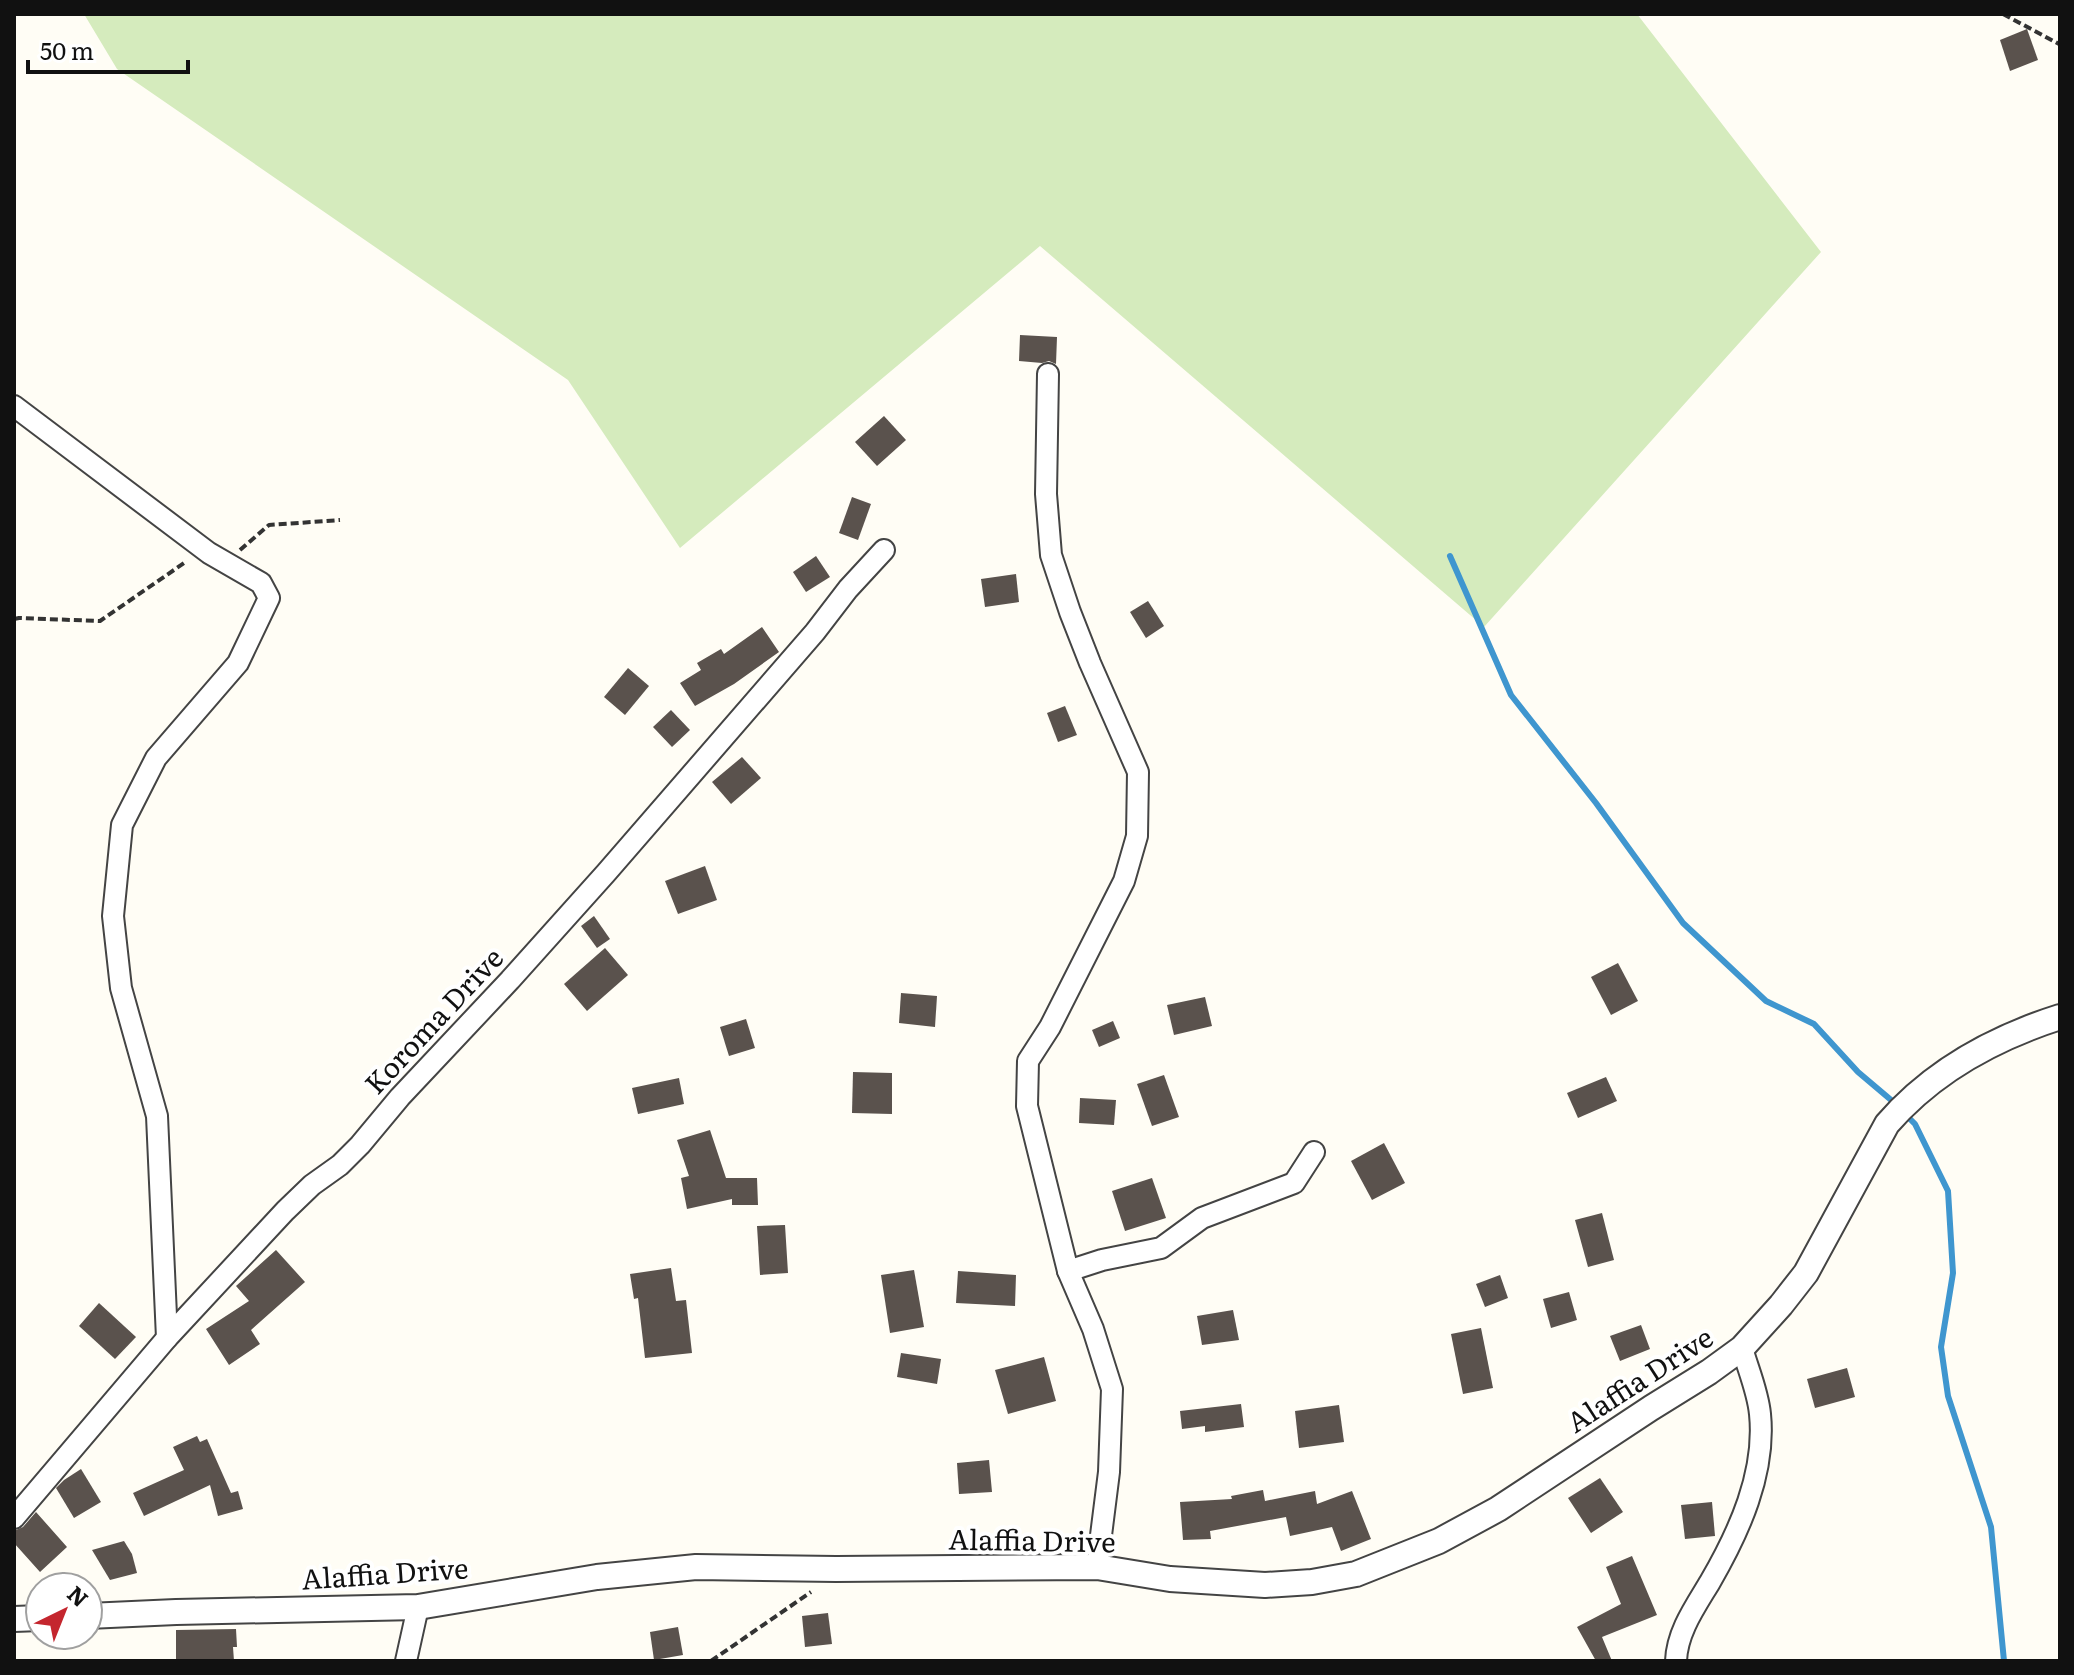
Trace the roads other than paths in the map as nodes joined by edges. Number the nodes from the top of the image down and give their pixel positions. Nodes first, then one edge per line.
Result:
1 (1048, 374) dead end
2 (14, 406) edge
3 (884, 550) dead end
4 (2060, 1017) edge
5 (1314, 1152) dead end
6 (1068, 1271) junction
7 (167, 1338) junction
8 (1742, 1348) junction
9 (14, 1518) edge
10 (1097, 1567) junction
11 (418, 1607) junction
12 (104, 1615) edge
13 (406, 1661) edge
14 (1676, 1661) edge

1 - 6 street
2 - 7 street
3 - 7 street, Koroma Drive
4 - 8 street, Alaffia Drive
5 - 6 street
6 - 10 street
7 - 9 street, Koroma Drive
8 - 10 street, Alaffia Drive
8 - 14 street
10 - 11 street, Alaffia Drive
11 - 12 street, Alaffia Drive
11 - 13 street

